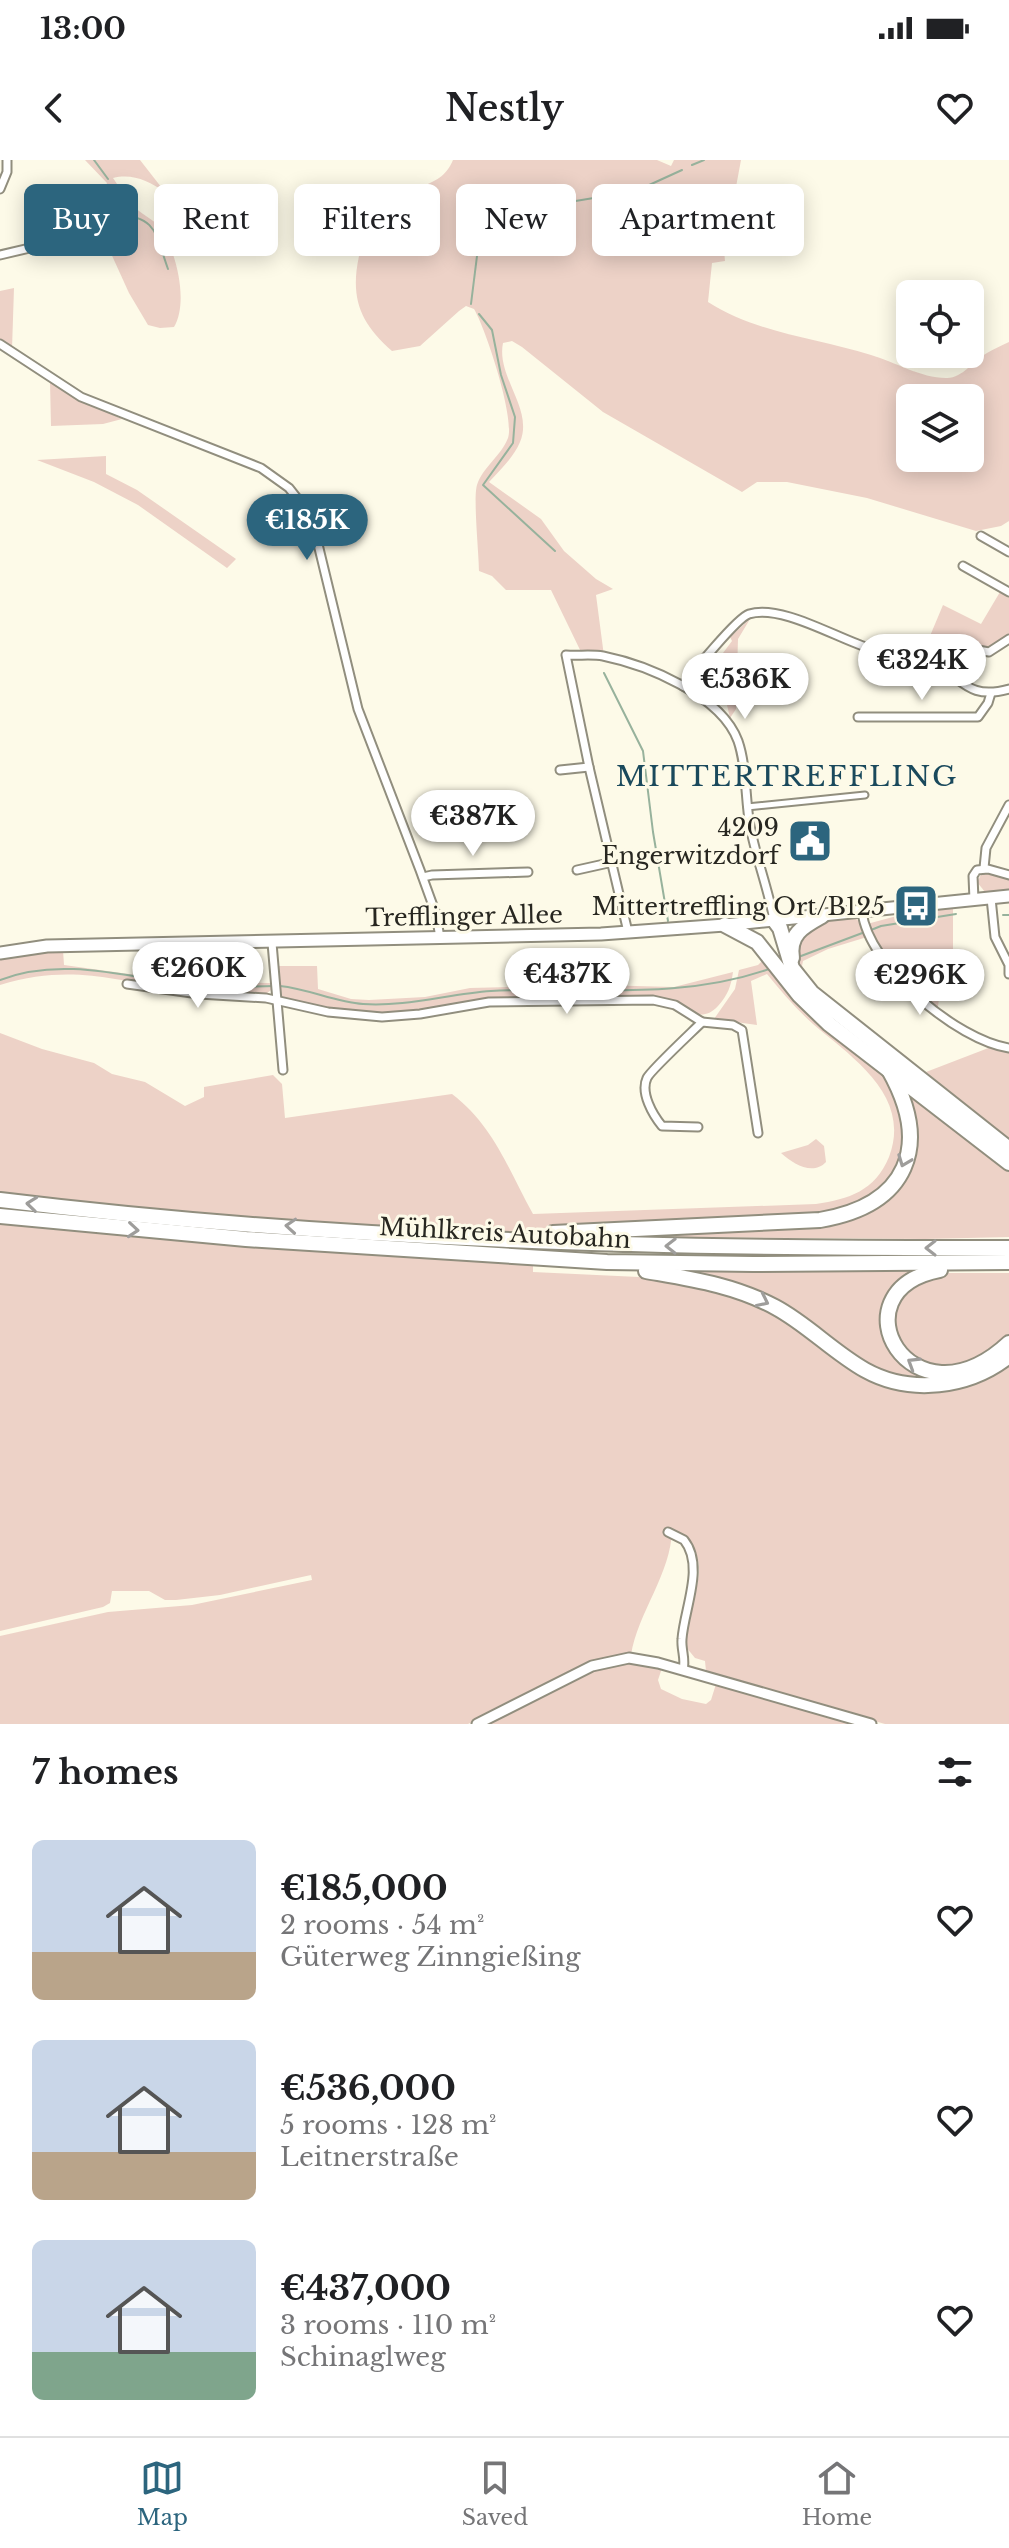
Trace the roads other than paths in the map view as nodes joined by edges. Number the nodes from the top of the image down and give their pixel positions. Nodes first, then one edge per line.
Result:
1 (7, 160) edge
2 (0, 189) edge
3 (24, 249) edge
4 (0, 255) edge
5 (0, 344) edge
6 (981, 536) dead end
7 (1009, 552) edge
8 (963, 566) dead end
9 (1009, 592) edge
10 (1009, 639) edge
11 (930, 662) junction
12 (683, 686) junction
13 (1009, 689) edge
14 (991, 693) junction
15 (858, 717) dead end
16 (589, 767) junction
17 (560, 770) dead end
18 (865, 795) dead end
19 (1009, 805) edge
20 (747, 807) junction
21 (613, 862) junction
22 (984, 868) junction
23 (577, 870) dead end
24 (528, 872) dead end
25 (1009, 875) edge
26 (423, 877) junction
27 (1009, 896) edge
28 (991, 898) junction
29 (974, 900) junction
30 (822, 916) junction
31 (863, 918) junction
32 (774, 920) junction
33 (725, 925) junction
34 (628, 932) junction
35 (440, 936) junction
36 (272, 943) junction
37 (0, 953) edge
38 (774, 960) junction
39 (1009, 965) edge
40 (1009, 974) edge
41 (799, 977) junction
42 (127, 984) dead end
43 (276, 997) junction
44 (702, 1022) junction
45 (1009, 1048) edge
46 (283, 1070) dead end
47 (889, 1070) junction
48 (698, 1127) dead end
49 (758, 1133) dead end
50 (1006, 1145) edge
51 (1009, 1163) edge
52 (0, 1200) edge
53 (0, 1216) edge
54 (496, 1239) junction
55 (1009, 1248) edge
56 (607, 1262) junction
57 (1009, 1262) edge
58 (965, 1263) junction
59 (1009, 1343) edge
60 (1009, 1356) edge
61 (668, 1532) dead end
62 (683, 1670) junction
63 (477, 1724) edge
64 (871, 1724) edge

1 - 2 street
3 - 4 street
5 - 26 street
6 - 7 street
8 - 9 street
10 - 11 street
11 - 12 street
11 - 14 street
12 - 16 street
12 - 20 street
13 - 14 street
14 - 15 street
16 - 17 street
16 - 21 street
18 - 20 street
19 - 22 street
20 - 32 street
21 - 23 street
21 - 34 street
22 - 25 street
22 - 29 street
24 - 26 street
26 - 35 street
27 - 28 main road, Trefflinger Allee
28 - 29 main road, Trefflinger Allee
28 - 39 street
29 - 31 main road, Trefflinger Allee
30 - 31 main road, Trefflinger Allee
30 - 32 main road, Trefflinger Allee
30 - 41 highway
31 - 45 street
32 - 33 main road, Trefflinger Allee
32 - 38 highway
32 - 41 highway
33 - 34 main road, Trefflinger Allee
33 - 38 highway
34 - 35 main road, Trefflinger Allee
35 - 36 main road, Trefflinger Allee
36 - 37 main road, Trefflinger Allee
36 - 43 street
38 - 47 highway
39 - 40 street
41 - 50 highway
42 - 43 street
43 - 44 street
43 - 46 street
44 - 48 street
44 - 49 street
47 - 51 highway
47 -> 54 highway
54 -> 52 highway, Mühlkreis Autobahn
53 -> 56 highway, Mühlkreis Autobahn
55 -> 54 highway, Mühlkreis Autobahn
56 - 58 highway, Mühlkreis Autobahn
56 -> 60 highway
57 - 58 highway, Mühlkreis Autobahn
59 -> 58 highway
61 - 62 street
62 - 63 street
62 - 64 street

